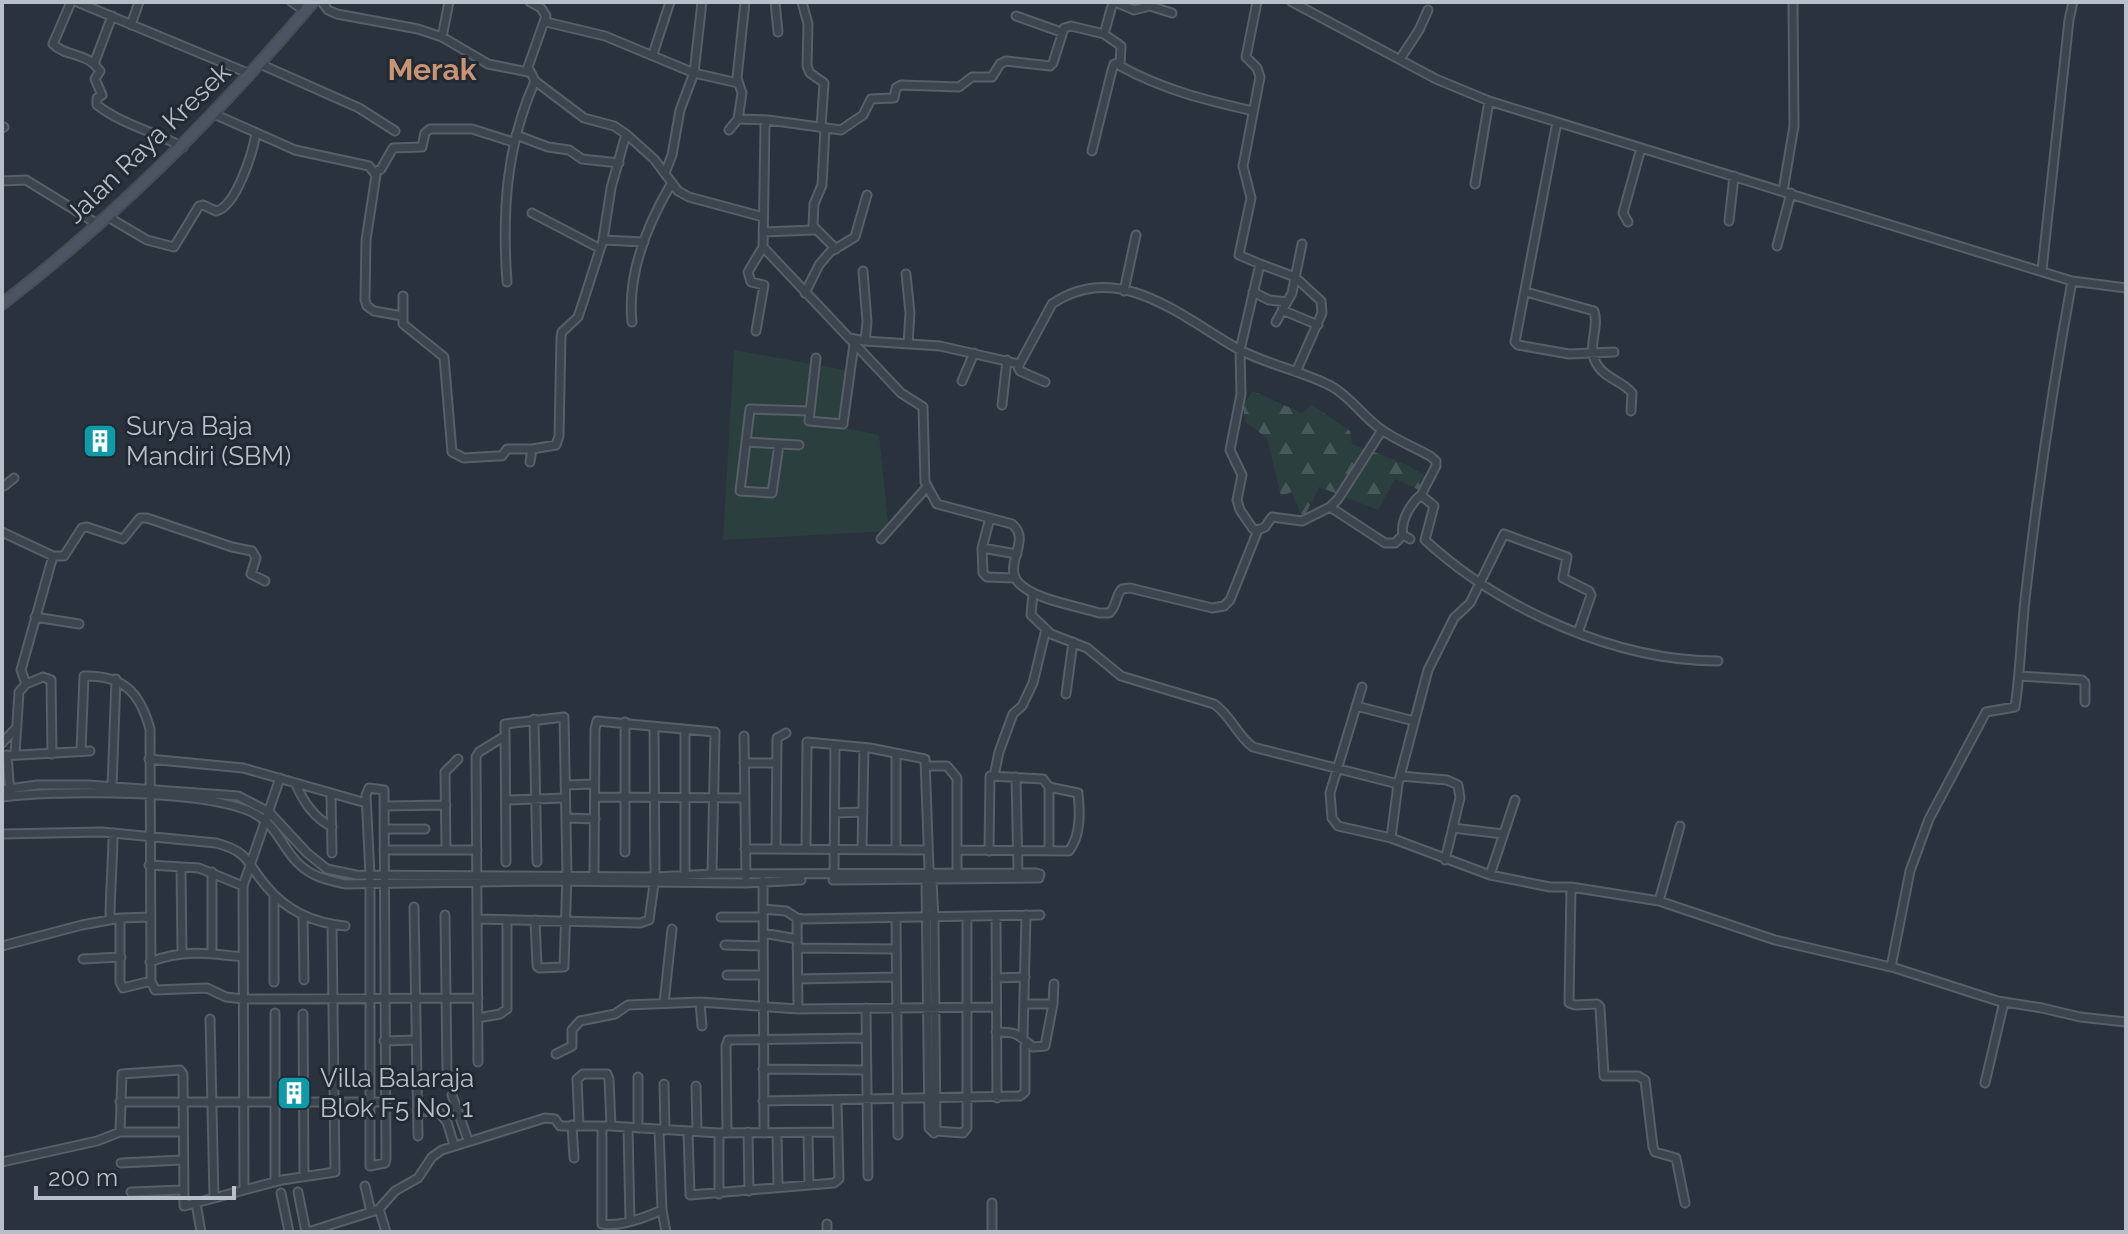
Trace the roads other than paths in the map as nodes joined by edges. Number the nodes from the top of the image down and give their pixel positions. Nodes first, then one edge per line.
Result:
1 (74, 2) edge
2 (106, 2) edge
3 (139, 2) edge
4 (292, 2) edge
5 (322, 2) edge
6 (449, 2) edge
7 (530, 2) edge
8 (670, 2) edge
9 (702, 2) edge
10 (745, 2) edge
11 (775, 2) edge
12 (802, 2) edge
13 (1114, 2) edge
14 (1257, 2) edge
15 (1292, 2) edge
16 (1793, 2) edge
17 (2073, 2) edge
18 (309, 6) edge
19 (1428, 10) dead end
20 (102, 13) junction
21 (1172, 13) dead end
22 (112, 16) junction
23 (1016, 16) dead end
24 (546, 22) junction
25 (131, 25) junction
26 (778, 32) dead end
27 (1061, 32) junction
28 (1104, 34) junction
29 (442, 37) junction
30 (653, 54) junction
31 (1400, 59) junction
32 (1119, 62) junction
33 (94, 64) junction
34 (260, 64) junction
35 (528, 72) junction
36 (694, 73) junction
37 (250, 74) junction
38 (535, 81) junction
39 (738, 83) junction
40 (1489, 101) junction
41 (1253, 111) junction
42 (214, 114) junction
43 (738, 119) junction
44 (768, 120) junction
45 (1557, 122) junction
46 (823, 128) junction
47 (729, 130) dead end
48 (395, 131) dead end
49 (256, 133) junction
50 (626, 134) junction
51 (514, 138) junction
52 (183, 147) junction
53 (1641, 148) junction
54 (1092, 151) dead end
55 (619, 163) junction
56 (375, 172) junction
57 (665, 173) junction
58 (1734, 176) junction
59 (2, 181) edge
60 (671, 184) junction
61 (1475, 184) dead end
62 (1787, 192) junction
63 (867, 195) dead end
64 (532, 213) dead end
65 (108, 217) junction
66 (763, 217) junction
67 (1729, 221) dead end
68 (1628, 222) dead end
69 (99, 225) junction
70 (814, 230) junction
71 (763, 232) junction
72 (1136, 235) dead end
73 (644, 242) junction
74 (601, 244) junction
75 (1302, 244) dead end
76 (1777, 246) dead end
77 (763, 247) junction
78 (836, 249) junction
79 (1260, 264) junction
80 (2042, 270) junction
81 (863, 271) dead end
82 (906, 274) dead end
83 (1295, 277) junction
84 (2072, 281) junction
85 (507, 282) dead end
86 (2126, 288) edge
87 (1124, 291) junction
88 (1253, 292) junction
89 (1526, 292) junction
90 (805, 293) junction
91 (403, 296) dead end
92 (2, 304) edge
93 (1285, 306) junction
94 (402, 316) junction
95 (632, 322) dead end
96 (1276, 322) dead end
97 (1318, 325) junction
98 (756, 331) dead end
99 (848, 337) junction
100 (865, 341) junction
101 (854, 344) junction
102 (908, 344) junction
103 (1240, 350) junction
104 (1614, 352) dead end
105 (974, 353) junction
106 (1591, 353) junction
107 (816, 358) dead end
108 (1007, 360) junction
109 (1019, 364) junction
110 (1296, 372) junction
111 (962, 381) dead end
112 (1045, 382) dead end
113 (1002, 405) dead end
114 (810, 411) junction
115 (1631, 411) dead end
116 (1382, 430) junction
117 (746, 442) junction
118 (779, 444) junction
119 (799, 445) dead end
120 (532, 449) junction
121 (530, 462) dead end
122 (14, 478) dead end
123 (3, 487) edge
124 (926, 488) junction
125 (1421, 495) junction
126 (1330, 507) junction
127 (990, 518) junction
128 (1258, 530) junction
129 (2, 532) edge
130 (881, 539) dead end
131 (982, 548) junction
132 (1017, 554) junction
133 (53, 556) junction
134 (1015, 578) junction
135 (265, 581) dead end
136 (1481, 582) junction
137 (1033, 593) junction
138 (35, 617) junction
139 (79, 624) dead end
140 (1046, 629) junction
141 (1578, 633) junction
142 (1073, 642) junction
143 (1718, 661) dead end
144 (2020, 676) junction
145 (116, 679) junction
146 (26, 684) junction
147 (1362, 687) dead end
148 (1066, 694) dead end
149 (2085, 702) dead end
150 (1356, 706) junction
151 (534, 719) junction
152 (1414, 721) junction
153 (625, 722) junction
154 (654, 726) junction
155 (17, 727) junction
156 (685, 730) junction
157 (786, 733) dead end
158 (505, 736) junction
159 (744, 736) dead end
160 (2, 743) edge
161 (835, 745) junction
162 (864, 748) junction
163 (52, 754) junction
164 (896, 754) junction
165 (8, 755) edge
166 (149, 759) junction
167 (458, 759) dead end
168 (744, 763) junction
169 (777, 763) junction
170 (926, 766) junction
171 (1337, 768) junction
172 (994, 776) junction
173 (1016, 777) junction
174 (280, 778) junction
175 (1399, 780) junction
176 (295, 783) junction
177 (594, 784) junction
178 (565, 785) junction
179 (112, 787) junction
180 (1049, 787) junction
181 (40, 789) junction
182 (150, 792) junction
183 (6, 793) edge
184 (331, 794) junction
185 (595, 797) junction
186 (536, 798) junction
187 (565, 798) junction
188 (625, 798) junction
189 (685, 798) junction
190 (715, 798) junction
191 (745, 798) junction
192 (655, 799) junction
193 (507, 800) junction
194 (1515, 800) dead end
195 (366, 803) junction
196 (446, 805) junction
197 (384, 806) junction
198 (269, 812) junction
199 (863, 812) junction
200 (835, 813) junction
201 (566, 818) junction
202 (595, 819) junction
203 (265, 820) junction
204 (1680, 826) dead end
205 (332, 827) junction
206 (1453, 828) junction
207 (384, 829) junction
208 (425, 829) dead end
209 (113, 833) junction
210 (2, 834) edge
211 (1503, 834) junction
212 (149, 837) junction
213 (1391, 838) junction
214 (776, 848) junction
215 (806, 848) junction
216 (745, 849) junction
217 (834, 849) junction
218 (862, 849) junction
219 (384, 850) junction
220 (446, 850) junction
221 (477, 850) junction
222 (896, 850) junction
223 (928, 850) junction
224 (958, 850) junction
225 (989, 851) junction
226 (1018, 851) junction
227 (1049, 851) junction
228 (625, 852) dead end
229 (332, 853) dead end
230 (1445, 860) junction
231 (251, 862) junction
232 (506, 862) dead end
233 (537, 862) dead end
234 (149, 865) junction
235 (181, 867) junction
236 (212, 872) junction
237 (1018, 873) junction
238 (712, 874) junction
239 (594, 875) junction
240 (685, 875) junction
241 (957, 875) junction
242 (1490, 875) junction
243 (929, 876) junction
244 (370, 878) junction
245 (385, 878) junction
246 (567, 878) junction
247 (834, 878) junction
248 (477, 879) junction
249 (746, 879) junction
250 (763, 879) junction
251 (654, 880) junction
252 (243, 886) junction
253 (1571, 887) junction
254 (274, 895) junction
255 (1659, 901) junction
256 (414, 907) dead end
257 (763, 913) junction
258 (445, 915) dead end
259 (1026, 915) junction
260 (1040, 915) dead end
261 (303, 916) junction
262 (996, 916) junction
263 (151, 917) junction
264 (721, 917) dead end
265 (967, 917) junction
266 (120, 918) junction
267 (797, 918) junction
268 (931, 918) junction
269 (477, 919) junction
270 (896, 919) junction
271 (110, 920) junction
272 (507, 920) junction
273 (535, 920) junction
274 (564, 921) junction
275 (332, 924) junction
276 (345, 926) dead end
277 (672, 929) dead end
278 (763, 933) junction
279 (797, 939) junction
280 (725, 945) dead end
281 (2, 946) edge
282 (763, 946) junction
283 (797, 948) junction
284 (896, 949) junction
285 (182, 953) junction
286 (212, 953) junction
287 (121, 957) junction
288 (243, 957) junction
289 (83, 959) dead end
290 (150, 962) junction
291 (1891, 967) junction
292 (727, 975) dead end
293 (763, 975) junction
294 (896, 977) junction
295 (1025, 977) junction
296 (996, 978) junction
297 (798, 979) junction
298 (304, 980) dead end
299 (151, 981) junction
300 (274, 982) dead end
301 (1054, 984) dead end
302 (368, 998) junction
303 (385, 998) junction
304 (416, 998) junction
305 (447, 998) junction
306 (478, 998) junction
307 (244, 999) junction
308 (334, 999) junction
309 (700, 1002) junction
310 (2004, 1002) junction
311 (664, 1003) junction
312 (1025, 1004) junction
313 (1053, 1004) junction
314 (763, 1007) junction
315 (967, 1007) junction
316 (996, 1007) junction
317 (866, 1008) junction
318 (896, 1008) junction
319 (932, 1008) junction
320 (798, 1009) junction
321 (275, 1013) dead end
322 (303, 1014) dead end
323 (478, 1018) junction
324 (210, 1019) dead end
325 (2126, 1022) edge
326 (702, 1026) dead end
327 (996, 1032) junction
328 (1023, 1036) junction
329 (763, 1038) junction
330 (866, 1038) junction
331 (416, 1040) junction
332 (384, 1041) junction
333 (1025, 1046) dead end
334 (556, 1054) dead end
335 (478, 1062) dead end
336 (763, 1069) junction
337 (866, 1070) junction
338 (447, 1073) dead end
339 (638, 1077) dead end
340 (1985, 1083) dead end
341 (664, 1084) dead end
342 (696, 1086) dead end
343 (452, 1095) dead end
344 (967, 1098) junction
345 (997, 1098) junction
346 (897, 1099) junction
347 (932, 1099) junction
348 (837, 1100) junction
349 (866, 1100) junction
350 (763, 1101) junction
351 (120, 1102) junction
352 (211, 1102) junction
353 (244, 1102) junction
354 (275, 1102) junction
355 (302, 1102) junction
356 (334, 1102) junction
357 (369, 1102) junction
358 (386, 1102) junction
359 (183, 1103) junction
360 (417, 1110) junction
361 (576, 1125) junction
362 (606, 1126) junction
363 (628, 1128) junction
364 (638, 1128) junction
365 (662, 1130) junction
366 (692, 1131) junction
367 (120, 1132) junction
368 (182, 1132) junction
369 (748, 1132) junction
370 (838, 1132) junction
371 (723, 1133) junction
372 (764, 1133) junction
373 (777, 1133) junction
374 (808, 1133) junction
375 (898, 1135) dead end
376 (418, 1136) dead end
377 (468, 1140) junction
378 (454, 1145) junction
379 (574, 1158) dead end
380 (182, 1160) junction
381 (2, 1162) edge
382 (121, 1163) dead end
383 (304, 1176) junction
384 (868, 1176) dead end
385 (275, 1182) junction
386 (809, 1184) junction
387 (365, 1186) dead end
388 (778, 1187) junction
389 (244, 1189) junction
390 (183, 1190) junction
391 (749, 1191) junction
392 (131, 1192) dead end
393 (298, 1192) dead end
394 (281, 1193) dead end
395 (719, 1194) junction
396 (214, 1197) junction
397 (196, 1203) junction
398 (992, 1203) dead end
399 (1685, 1203) dead end
400 (379, 1209) junction
401 (662, 1210) junction
402 (371, 1212) junction
403 (630, 1221) junction
404 (201, 1232) edge
405 (289, 1232) edge
406 (307, 1232) edge
407 (386, 1232) edge
408 (666, 1232) edge
409 (992, 1232) edge

1 - 20 street
1 - 33 street
2 - 20 street
3 - 25 street
4 - 18 street
5 - 29 street
6 - 29 street
7 - 24 street
8 - 30 street
9 - 36 street
10 - 39 street
11 - 26 street
12 - 46 street
13 - 21 street
13 - 28 street
14 - 41 street
15 - 31 street
16 - 62 street
17 - 80 street
18 - 34 main road, Jalan Raya Kresek
19 - 31 street
20 - 22 street
22 - 25 street
22 - 33 street
23 - 27 street
24 - 30 street
24 - 35 street
25 - 37 street
27 - 28 street
27 - 46 street
28 - 32 street
29 - 35 street
30 - 36 street
31 - 40 street
32 - 41 street
32 - 54 street
33 - 52 street
34 - 37 main road, Jalan Raya Kresek
34 - 48 street
35 - 38 street
36 - 39 street
36 - 57 street
37 - 42 main road, Jalan Raya Kresek
38 - 50 street
38 - 51 street
39 - 43 street
40 - 45 street
40 - 61 street
41 - 79 street
42 - 49 street
42 - 52 main road, Jalan Raya Kresek
43 - 44 street
43 - 47 street
44 - 46 street
44 - 66 street
45 - 53 street
45 - 89 street
46 - 70 street
49 - 56 street
49 - 65 street
50 - 55 street
50 - 57 street
51 - 55 street
51 - 56 street
51 - 85 street
52 - 65 main road, Jalan Raya Kresek
53 - 58 street
53 - 68 street
55 - 74 street
56 - 94 street
57 - 60 street
58 - 62 street
58 - 67 street
59 - 69 street
60 - 66 street
60 - 73 street
62 - 76 street
62 - 80 street
63 - 78 street
64 - 74 street
65 - 69 main road, Jalan Raya Kresek
66 - 71 street
69 - 92 main road, Jalan Raya Kresek
70 - 71 street
70 - 78 street
71 - 77 street
72 - 87 street
73 - 74 street
73 - 95 street
74 - 120 street
75 - 83 street
77 - 90 street
77 - 98 street
78 - 90 street
79 - 83 street
79 - 88 street
80 - 84 street
81 - 100 street
82 - 102 street
83 - 93 street
83 - 97 street
84 - 86 street
84 - 144 street
87 - 103 street
87 - 109 street
88 - 93 street
88 - 103 street
89 - 106 street
89 - 106 street
90 - 99 street
91 - 94 street
93 - 96 street
93 - 97 street
94 - 120 street
97 - 110 street
99 - 100 street
99 - 101 street
100 - 102 street
101 - 114 street
101 - 124 street
102 - 105 street
103 - 110 street
103 - 128 street
104 - 106 street
105 - 108 street
105 - 111 street
106 - 115 street
107 - 114 street
108 - 109 street
108 - 113 street
109 - 112 street
110 - 116 street
114 - 117 street
116 - 125 street
116 - 126 street
117 - 118 street
117 - 118 street
118 - 119 street
120 - 121 street
122 - 123 street
124 - 127 street
124 - 130 street
125 - 126 street
125 - 136 street
126 - 128 street
127 - 131 street
127 - 132 street
128 - 137 street
129 - 133 street
131 - 132 street
131 - 134 street
132 - 134 street
133 - 135 street
133 - 138 street
134 - 137 street
136 - 141 street
136 - 141 street
136 - 152 street
137 - 140 street
138 - 139 street
138 - 146 street
140 - 142 street
140 - 172 street
141 - 143 street
142 - 148 street
142 - 171 street
144 - 149 street
144 - 291 street
145 - 163 street
145 - 166 street
145 - 179 street
146 - 155 street
146 - 163 street
147 - 150 street
150 - 152 street
150 - 171 street
151 - 158 street
151 - 178 street
151 - 186 street
152 - 175 street
153 - 154 street
153 - 177 street
153 - 188 street
154 - 156 street
154 - 192 street
155 - 160 street
155 - 165 street
156 - 189 street
156 - 190 street
157 - 169 street
158 - 193 street
158 - 221 street
159 - 168 street
161 - 162 street
161 - 200 street
161 - 215 street
162 - 164 street
162 - 199 street
163 - 165 street
164 - 170 street
164 - 222 street
165 - 183 street
166 - 174 street
166 - 182 street
167 - 196 street
168 - 169 street
168 - 191 street
169 - 214 street
170 - 223 street
170 - 224 street
171 - 175 street
171 - 213 street
172 - 173 street
172 - 225 street
173 - 180 street
173 - 226 street
174 - 176 street
174 - 198 street
175 - 206 street
175 - 213 street
176 - 184 street
176 - 205 street
177 - 178 street
177 - 185 street
178 - 187 street
179 - 181 street
179 - 182 street
180 - 227 street
180 - 227 street
181 - 182 street
181 - 183 street
182 - 198 street
182 - 203 street
182 - 212 street
184 - 195 street
184 - 205 street
185 - 188 street
185 - 202 street
186 - 187 street
186 - 193 street
186 - 233 street
187 - 201 street
188 - 192 street
188 - 228 street
189 - 190 street
189 - 192 street
189 - 240 street
190 - 191 street
190 - 238 street
191 - 216 street
192 - 251 street
193 - 232 street
194 - 211 street
195 - 197 street
195 - 244 street
196 - 197 street
196 - 220 street
197 - 207 street
198 - 203 street
198 - 244 street
199 - 200 street
199 - 218 street
200 - 217 street
201 - 202 street
201 - 246 street
202 - 239 street
203 - 231 street
203 - 244 street
204 - 255 street
205 - 229 street
206 - 211 street
206 - 230 street
207 - 208 street
207 - 219 street
209 - 210 street
209 - 212 street
209 - 271 street
211 - 242 street
212 - 231 street
212 - 234 street
213 - 230 street
214 - 215 street
214 - 216 street
215 - 217 street
216 - 249 street
217 - 218 street
217 - 247 street
218 - 222 street
219 - 220 street
219 - 245 street
220 - 221 street
221 - 248 street
222 - 223 street
223 - 243 street
224 - 225 street
224 - 241 street
225 - 226 street
226 - 227 street
226 - 237 street
230 - 242 street
231 - 252 street
231 - 254 street
234 - 235 street
234 - 263 street
235 - 236 street
235 - 285 street
236 - 252 street
236 - 286 street
237 - 241 street
237 - 243 street
238 - 240 street
238 - 249 street
239 - 246 street
239 - 251 street
240 - 251 street
241 - 243 street
242 - 253 street
243 - 247 street
243 - 268 street
244 - 245 street
244 - 302 street
245 - 248 street
245 - 303 street
246 - 248 street
246 - 251 street
246 - 274 street
247 - 250 street
248 - 269 street
249 - 250 street
249 - 251 street
250 - 257 street
251 - 274 street
252 - 288 street
253 - 255 street
253 - 399 street
254 - 261 street
254 - 300 street
255 - 291 street
256 - 304 street
257 - 264 street
257 - 267 street
257 - 278 street
258 - 305 street
259 - 260 street
259 - 262 street
259 - 295 street
261 - 275 street
261 - 298 street
262 - 265 street
262 - 296 street
263 - 266 street
263 - 290 street
265 - 268 street
265 - 315 street
266 - 271 street
266 - 287 street
267 - 270 street
267 - 279 street
268 - 270 street
268 - 319 street
269 - 272 street
269 - 306 street
270 - 284 street
271 - 281 street
272 - 273 street
272 - 323 street
273 - 274 street
273 - 274 street
275 - 276 street
275 - 308 street
277 - 311 street
278 - 279 street
278 - 282 street
279 - 283 street
280 - 282 street
282 - 293 street
283 - 284 street
283 - 297 street
284 - 294 street
285 - 286 street
285 - 290 street
286 - 288 street
287 - 289 street
287 - 299 street
288 - 307 street
290 - 299 street
291 - 310 street
292 - 293 street
293 - 314 street
294 - 297 street
294 - 318 street
295 - 296 street
295 - 312 street
296 - 316 street
297 - 320 street
299 - 307 street
301 - 313 street
302 - 303 street
302 - 308 street
302 - 357 street
303 - 304 street
303 - 332 street
304 - 305 street
304 - 331 street
305 - 306 street
305 - 338 street
306 - 323 street
307 - 308 street
307 - 353 street
308 - 356 street
309 - 311 street
309 - 314 street
309 - 326 street
310 - 325 street
310 - 340 street
311 - 334 street
312 - 313 street
312 - 328 street
313 - 328 street
314 - 320 street
314 - 329 street
315 - 316 street
315 - 319 street
315 - 344 street
316 - 327 street
317 - 318 street
317 - 320 street
317 - 330 street
318 - 319 street
318 - 346 street
319 - 347 street
321 - 354 street
322 - 355 street
323 - 335 street
324 - 352 street
327 - 328 street
327 - 345 street
329 - 330 street
329 - 336 street
329 - 371 street
330 - 337 street
331 - 332 street
331 - 360 street
332 - 358 street
333 - 345 street
336 - 337 street
336 - 350 street
337 - 349 street
339 - 364 street
341 - 365 street
342 - 366 street
343 - 377 street
344 - 345 street
344 - 347 street
344 - 347 street
346 - 347 street
346 - 349 street
346 - 375 street
348 - 349 street
348 - 350 street
348 - 370 street
349 - 384 street
350 - 372 street
351 - 359 street
351 - 359 street
351 - 367 street
352 - 353 street
352 - 359 street
352 - 396 street
353 - 354 street
353 - 389 street
354 - 355 street
354 - 385 street
355 - 356 street
355 - 383 street
356 - 357 street
356 - 383 street
357 - 358 street
357 - 358 street
359 - 368 street
360 - 376 street
360 - 378 street
361 - 362 street
361 - 362 street
361 - 377 street
361 - 379 street
362 - 363 street
362 - 403 street
363 - 364 street
363 - 403 street
364 - 365 street
365 - 366 street
365 - 401 street
366 - 371 street
366 - 395 street
367 - 368 street
367 - 381 street
368 - 380 street
369 - 371 street
369 - 372 street
369 - 391 street
370 - 374 street
370 - 386 street
371 - 395 street
372 - 373 street
373 - 374 street
373 - 388 street
374 - 386 street
377 - 378 street
378 - 400 street
380 - 382 street
380 - 390 street
383 - 385 street
385 - 389 street
386 - 388 street
387 - 402 street
388 - 391 street
389 - 396 street
390 - 392 street
390 - 397 street
391 - 395 street
393 - 406 street
394 - 405 street
396 - 397 street
397 - 404 street
398 - 409 street
400 - 402 street
400 - 407 street
401 - 403 street
401 - 408 street
402 - 406 street

